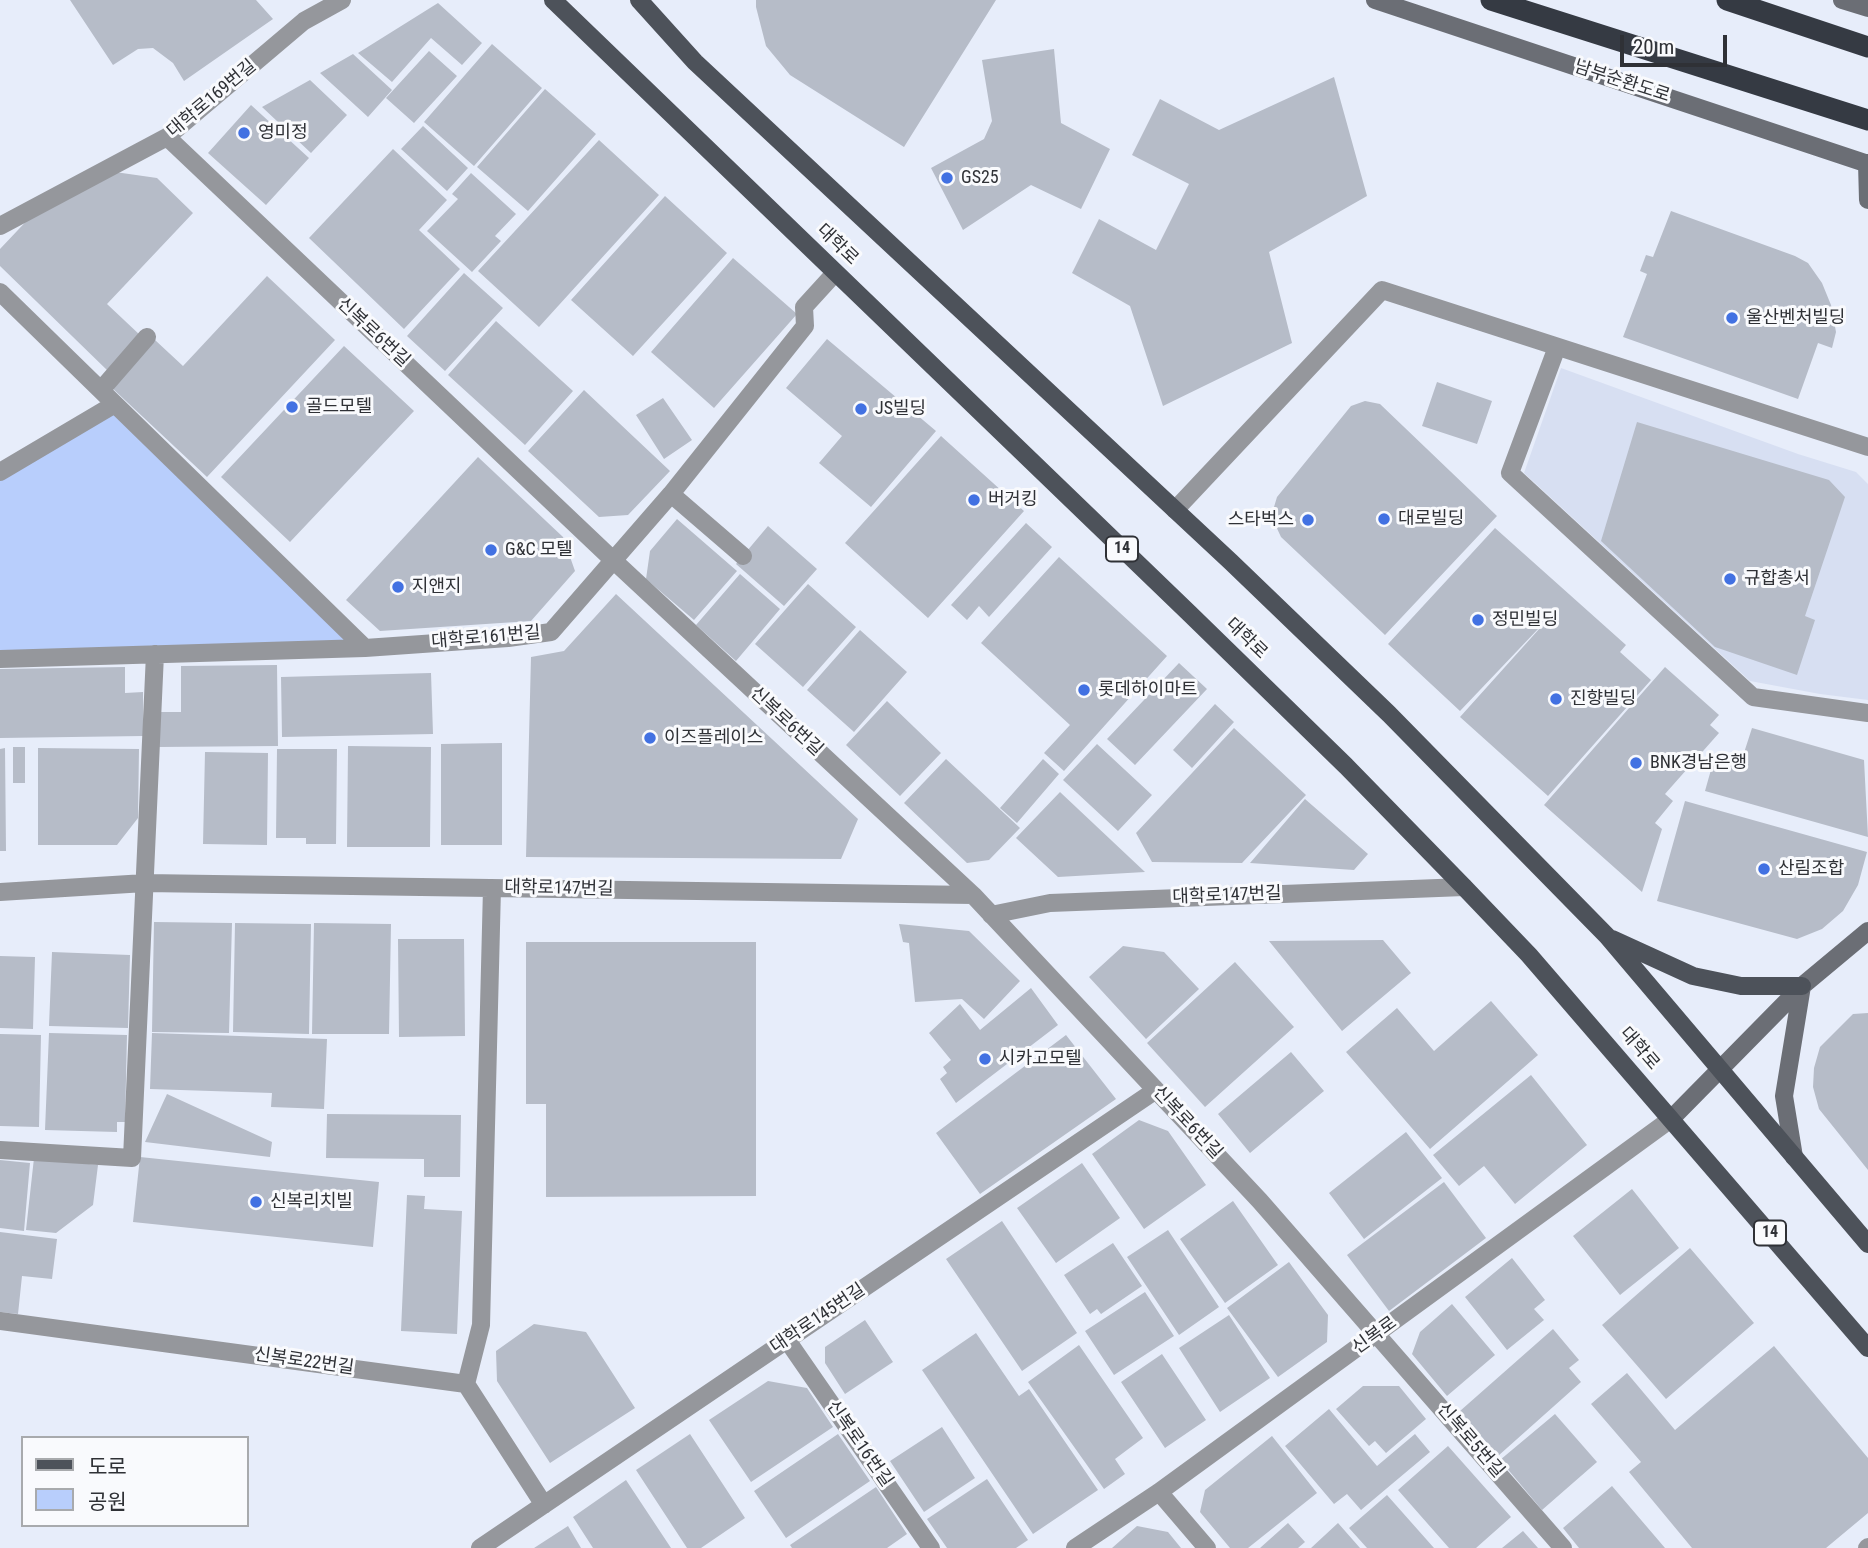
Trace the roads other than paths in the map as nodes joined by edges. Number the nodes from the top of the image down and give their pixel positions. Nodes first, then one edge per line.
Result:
1 (342, 0) edge
2 (553, 0) edge
3 (1376, 0) edge
4 (1491, 0) edge
5 (1727, 0) edge
6 (642, 2) edge
7 (1868, 47) edge
8 (1868, 120) edge
9 (167, 137) junction
10 (1868, 163) edge
11 (1868, 200) edge
12 (0, 226) edge
13 (835, 273) junction
14 (0, 292) edge
15 (147, 337) dead end
16 (1557, 347) junction
17 (101, 390) junction
18 (116, 404) junction
19 (1868, 447) edge
20 (0, 472) edge
21 (670, 494) junction
22 (1175, 510) junction
23 (743, 556) dead end
24 (613, 560) junction
25 (365, 648) junction
26 (155, 654) junction
27 (0, 659) edge
28 (1868, 713) edge
29 (145, 883) junction
30 (1464, 887) junction
31 (492, 888) junction
32 (0, 892) edge
33 (973, 895) junction
34 (990, 915) junction
35 (1868, 931) edge
36 (1607, 936) junction
37 (1802, 986) junction
38 (1720, 1071) junction
39 (1156, 1090) junction
40 (1671, 1119) junction
41 (0, 1150) edge
42 (1794, 1157) junction
43 (1868, 1244) edge
44 (0, 1321) edge
45 (1377, 1334) junction
46 (787, 1340) junction
47 (1868, 1348) edge
48 (466, 1384) junction
49 (1159, 1492) junction
50 (544, 1505) junction
51 (480, 1548) edge
52 (931, 1548) edge
53 (1075, 1548) edge
54 (1207, 1548) edge
55 (1563, 1548) edge

1 - 9 street, 대학로169번길
2 - 13 main road, 대학로 / 14
3 - 10 main road, 남부순환도로
4 - 8 highway
5 - 7 highway
6 - 22 main road, 대학로
9 - 12 street, 대학로169번길
9 - 24 street, 신복로6번길
10 - 11 main road
13 - 21 street, 대학로161번길
13 - 30 main road, 대학로 / 14
14 - 17 street
15 - 17 street
16 - 19 street
16 - 22 street
16 - 28 street
17 - 18 street
18 - 20 street
18 - 25 street
21 - 23 street
21 - 24 street, 대학로161번길
22 - 36 main road, 대학로
24 - 25 street, 대학로161번길
24 - 33 street, 신복로6번길
25 - 26 street, 대학로161번길
26 - 27 street, 대학로161번길
26 - 29 street
29 - 31 street, 대학로147번길
29 - 32 street, 대학로147번길
29 - 41 street
30 - 34 street, 대학로147번길
30 - 40 main road, 대학로 / 14
31 - 33 street, 대학로147번길
31 - 48 street
33 - 34 street, 신복로6번길
34 - 39 street, 신복로6번길
35 - 37 main road
36 - 37 main road
36 - 38 main road, 대학로
37 - 38 main road
37 - 42 main road
38 - 40 main road
38 - 42 main road, 대학로
39 - 45 street, 신복로6번길
39 - 46 street, 대학로145번길
40 - 45 street, 신복로
40 - 47 main road, 대학로 / 14
42 - 43 main road, 대학로
44 - 48 street, 신복로22번길
45 - 49 street, 신복로
45 - 55 street, 신복로5번길
46 - 50 street, 대학로145번길
46 - 52 street, 신복로16번길
48 - 50 street
49 - 53 street, 신복로
49 - 54 street
50 - 51 street, 대학로145번길

